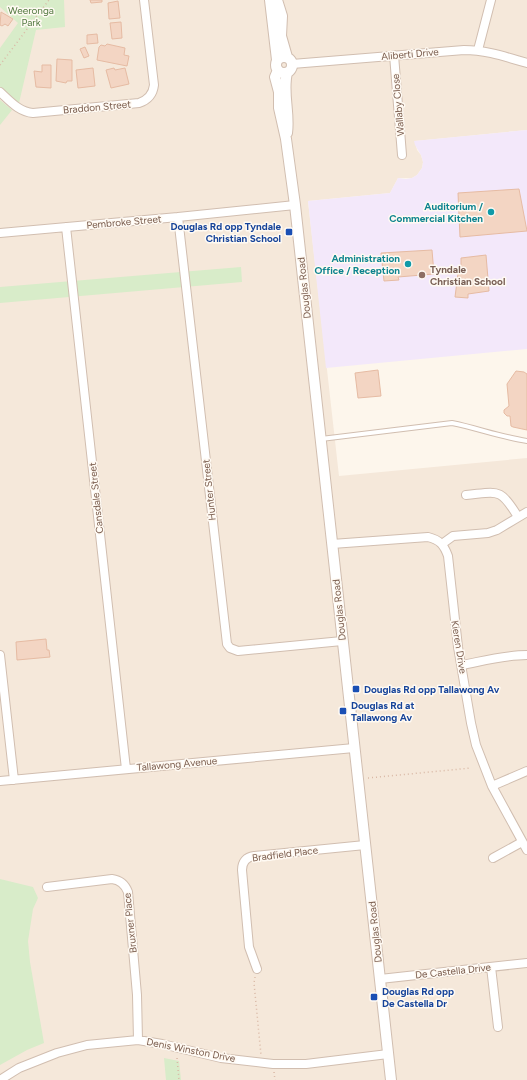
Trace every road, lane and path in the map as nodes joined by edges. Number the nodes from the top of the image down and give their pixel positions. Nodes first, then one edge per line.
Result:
1 (48, 0) edge
2 (144, 0) edge
3 (270, 0) edge
4 (277, 0) edge
5 (491, 0) edge
6 (478, 50) junction
7 (394, 55) junction
8 (527, 63) edge
9 (0, 65) edge
10 (284, 65) junction
11 (0, 92) edge
12 (402, 155) dead end
13 (295, 205) junction
14 (178, 218) junction
15 (66, 227) junction
16 (0, 233) edge
17 (320, 439) junction
18 (527, 441) edge
19 (466, 495) dead end
20 (527, 512) edge
21 (518, 516) junction
22 (332, 544) junction
23 (442, 544) junction
24 (342, 641) junction
25 (0, 655) edge
26 (527, 655) edge
27 (462, 665) junction
28 (354, 748) junction
29 (472, 768) dead end
30 (126, 769) junction
31 (527, 771) edge
32 (368, 778) dead end
33 (14, 780) junction
34 (0, 781) edge
35 (492, 786) junction
36 (522, 842) junction
37 (365, 845) junction
38 (527, 850) edge
39 (492, 858) dead end
40 (47, 887) dead end
41 (527, 963) edge
42 (491, 967) junction
43 (257, 969) joint
44 (380, 979) junction
45 (498, 1027) dead end
46 (138, 1040) junction
47 (388, 1054) junction
48 (177, 1058) dead end
49 (262, 1063) junction
50 (0, 1080) edge
51 (180, 1080) edge
52 (391, 1080) edge

1 - 9 path
2 - 11 street, Braddon Street
3 - 10 street, Douglas Road
4 - 10 street, Douglas Road
5 - 6 street
6 - 7 street, Aliberti Drive
6 - 8 street, Aliberti Drive
7 - 10 street, Aliberti Drive
7 - 12 street, Wallaby Close
10 - 13 street, Douglas Road
13 - 14 street, Pembroke Street
13 - 17 street, Douglas Road
14 - 15 street, Pembroke Street
14 - 24 street, Hunter Street
15 - 16 street, Pembroke Street
15 - 30 street, Cansdale Street
17 - 18 lane
17 - 22 street, Douglas Road
19 - 21 street
20 - 21 street
21 - 23 street
22 - 23 street
22 - 24 street, Douglas Road
23 - 27 street, Kieren Drive
24 - 28 street, Douglas Road
25 - 33 street
26 - 27 street
27 - 35 street, Kieren Drive
28 - 30 street, Tallawong Avenue
28 - 37 street, Douglas Road
29 - 32 path
30 - 33 street, Tallawong Avenue
31 - 35 street
33 - 34 street, Tallawong Avenue
35 - 36 street, Kieren Drive
36 - 38 street, Kieren Drive
36 - 39 street
37 - 43 street, Bradfield Place
37 - 44 street, Douglas Road
40 - 46 street, Bruxner Place
41 - 42 street, De Castella Drive
42 - 44 street, De Castella Drive
42 - 45 street
43 - 49 path
44 - 47 street, Douglas Road
46 - 49 street, Denis Winston Drive
46 - 50 street, Denis Winston Drive
47 - 49 street, Denis Winston Drive
47 - 52 street, Douglas Road
48 - 51 path

